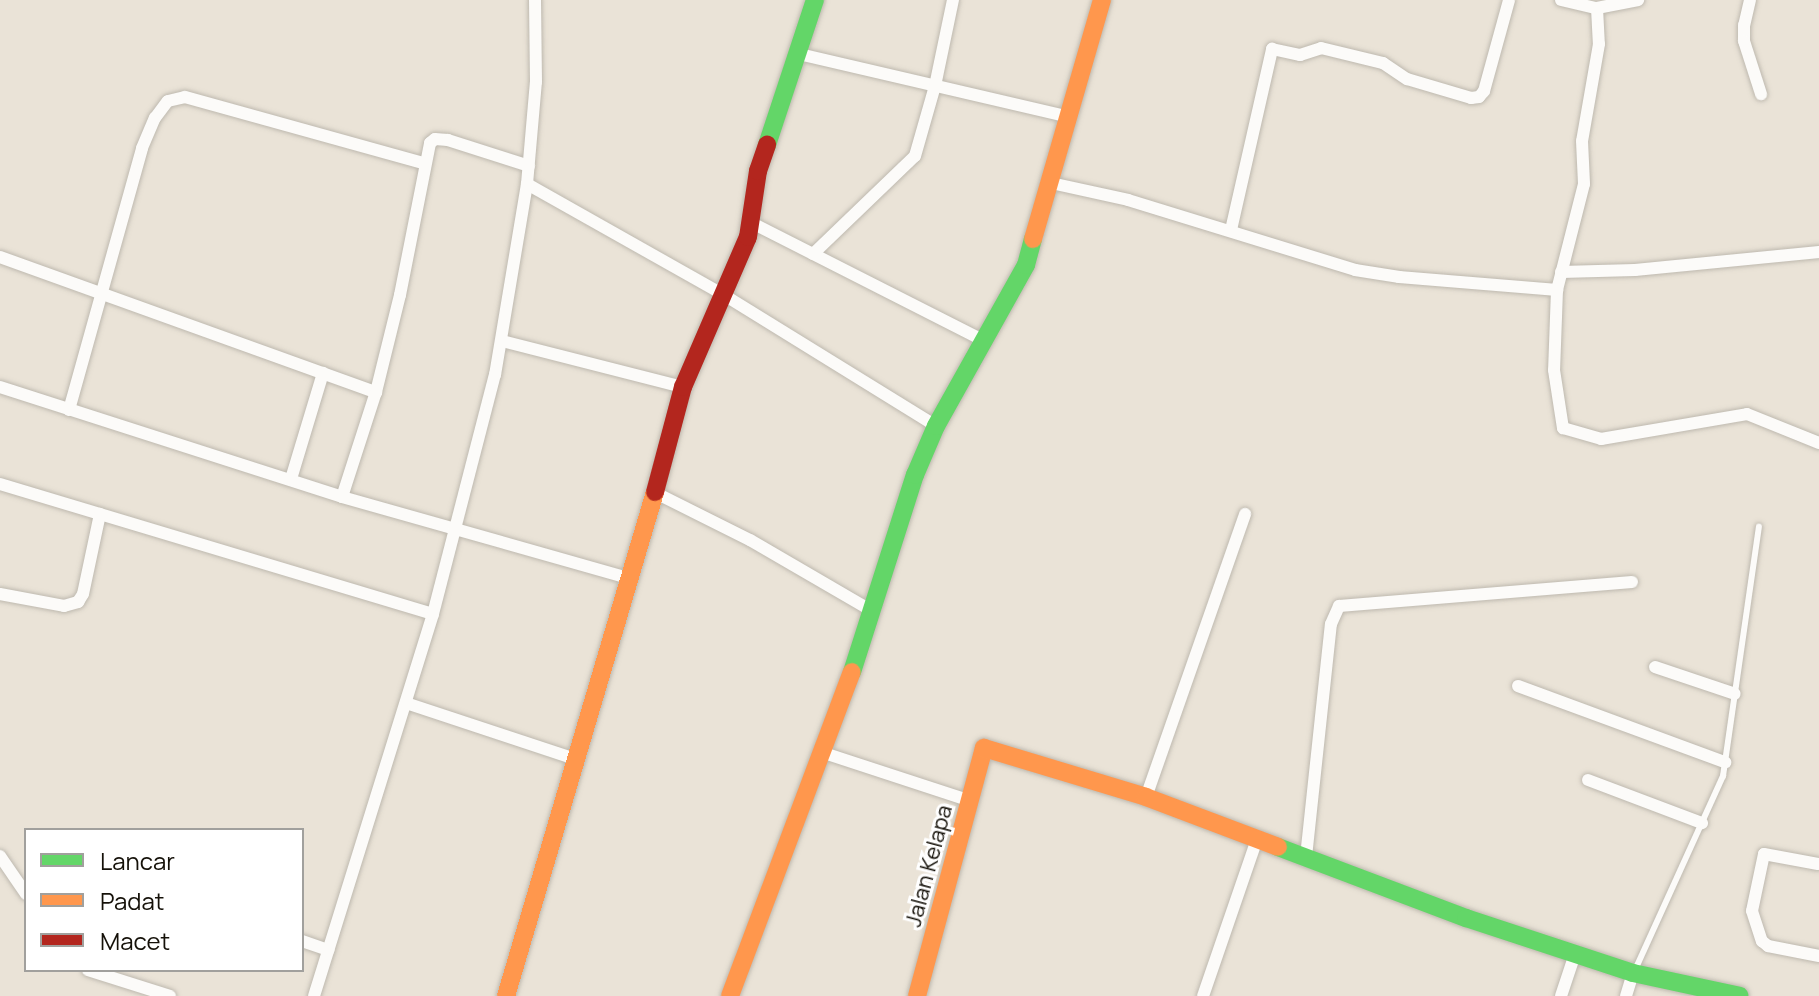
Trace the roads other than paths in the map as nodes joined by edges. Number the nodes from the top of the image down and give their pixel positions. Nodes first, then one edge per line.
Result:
1 (535, 0) edge
2 (815, 0) edge
3 (953, 0) edge
4 (1102, 0) edge
5 (1509, 0) edge
6 (1561, 0) edge
7 (1638, 0) edge
8 (1750, 0) edge
9 (1597, 8) junction
10 (799, 54) junction
11 (935, 86) junction
12 (1761, 94) dead end
13 (1070, 117) junction
14 (423, 163) junction
15 (529, 166) junction
16 (1051, 183) junction
17 (527, 184) junction
18 (752, 223) junction
19 (1231, 230) junction
20 (1819, 252) edge
21 (813, 254) junction
22 (0, 257) edge
23 (1561, 272) junction
24 (1557, 290) junction
25 (101, 293) junction
26 (724, 295) junction
27 (502, 341) junction
28 (985, 341) junction
29 (323, 373) junction
30 (0, 387) edge
31 (683, 387) junction
32 (376, 392) junction
33 (69, 410) junction
34 (936, 426) junction
35 (1819, 443) edge
36 (291, 479) junction
37 (0, 484) edge
38 (654, 492) junction
39 (342, 497) junction
40 (100, 514) junction
41 (1245, 514) dead end
42 (1759, 527) dead end
43 (453, 530) junction
44 (632, 579) junction
45 (1632, 582) dead end
46 (0, 594) edge
47 (872, 611) junction
48 (433, 614) junction
49 (1655, 667) dead end
50 (1518, 686) dead end
51 (1735, 694) junction
52 (406, 703) junction
53 (821, 752) junction
54 (578, 760) junction
55 (1725, 762) junction
56 (1588, 780) dead end
57 (1146, 797) junction
58 (971, 801) junction
59 (1702, 823) junction
60 (1257, 839) junction
61 (0, 856) edge
62 (1306, 857) junction
63 (1818, 864) edge
64 (24, 891) edge
65 (304, 942) edge
66 (328, 950) junction
67 (1575, 954) junction
68 (1819, 956) edge
69 (94, 972) edge
70 (1633, 973) junction
71 (170, 996) edge
72 (314, 996) edge
73 (506, 996) edge
74 (730, 996) edge
75 (917, 996) edge
76 (1203, 996) edge
77 (1561, 996) edge
78 (1626, 996) edge
79 (1740, 996) edge

1 - 15 street
2 - 10 street
3 - 11 street
4 - 13 street
5 - 19 street
6 - 9 street
7 - 9 street
8 - 12 street
9 - 23 street
10 - 11 street
10 - 18 street
11 - 13 street
11 - 21 street
13 - 16 street
14 - 15 street
14 - 25 street
14 - 32 street
15 - 17 street
16 - 19 street
16 - 28 street
17 - 26 street
17 - 27 street
18 - 21 street
18 - 26 street
19 - 24 street
20 - 23 street
21 - 28 street
22 - 25 street
23 - 24 street
24 - 35 street
25 - 29 street
25 - 33 street
26 - 31 street
26 - 34 street
27 - 31 street
27 - 43 street
28 - 34 street
29 - 32 street
29 - 36 street
30 - 33 street
31 - 38 street
32 - 39 street
33 - 36 street
34 - 47 street
36 - 39 street
37 - 40 street
38 - 44 street
38 - 47 street
39 - 43 street
40 - 46 street
40 - 48 street
41 - 57 street
42 - 51 lane
43 - 44 street
43 - 48 street
44 - 54 street
45 - 62 street
47 - 53 street
48 - 52 street
49 - 51 street
50 - 55 street
51 - 55 lane
52 - 54 street
52 - 66 street
53 - 58 street
53 - 74 street
54 - 73 street
55 - 59 lane
56 - 59 street
57 - 58 street, Jalan Kelapa
57 - 60 street
58 - 75 street, Jalan Kelapa
59 - 70 lane
60 - 62 street
60 - 76 street
61 - 64 street
62 - 67 street
63 - 68 street
65 - 66 street
66 - 72 street
67 - 70 street
67 - 77 street
69 - 71 street
70 - 78 street
70 - 79 street

